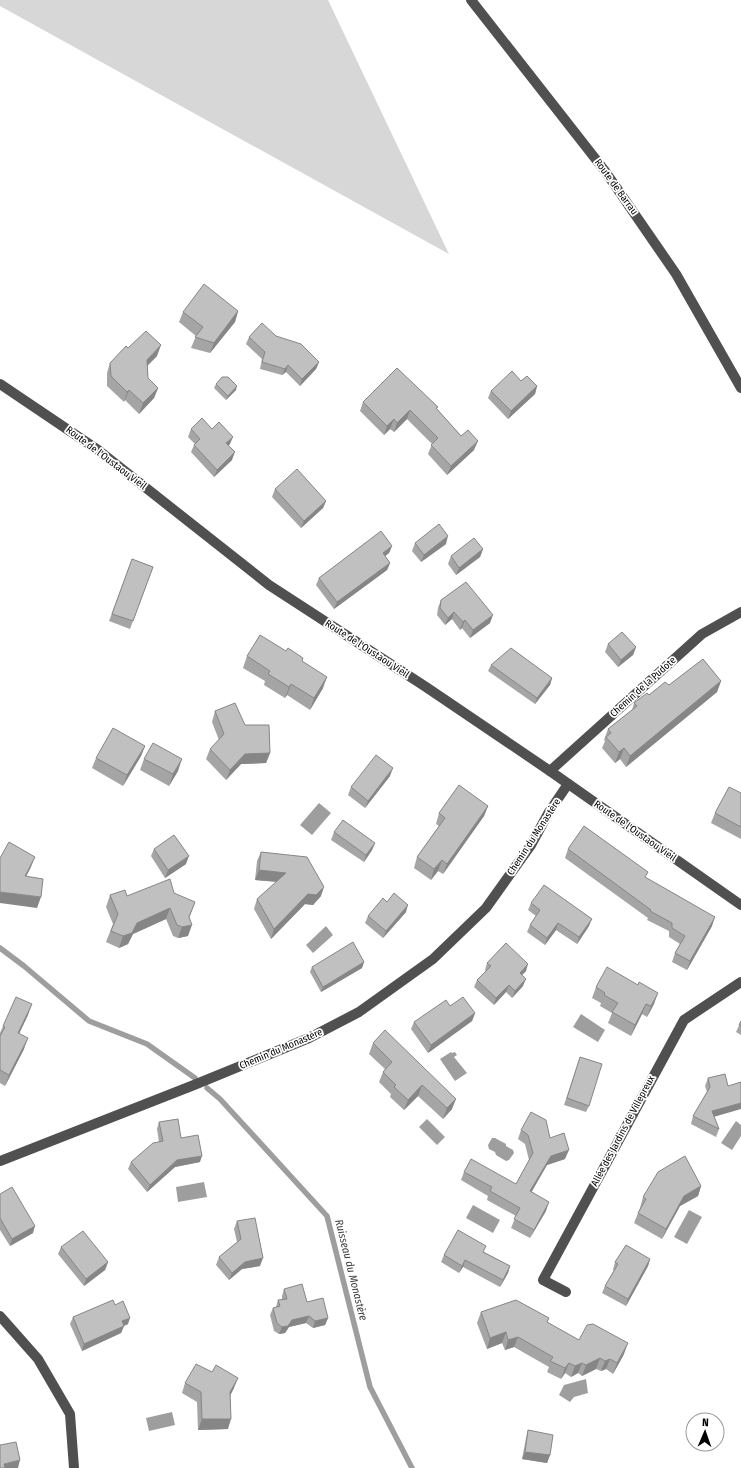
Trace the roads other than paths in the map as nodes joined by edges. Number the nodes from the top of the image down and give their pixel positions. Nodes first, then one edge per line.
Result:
1 (471, 0) edge
2 (0, 384) edge
3 (741, 388) edge
4 (741, 612) edge
5 (550, 771) junction
6 (568, 784) junction
7 (741, 905) edge
8 (741, 982) edge
9 (0, 1161) edge
10 (566, 1292) dead end
11 (0, 1316) edge
12 (74, 1468) edge

1 - 3 street, Route de Barrau
2 - 5 street, Route de l'Oustaou Vieil
4 - 5 street, Chemin de la Pudote
5 - 6 street, Route de l'Oustaou Vieil
6 - 7 street, Route de l'Oustaou Vieil
6 - 9 street, Chemin du Monastère
8 - 10 street, Allée des Jardins de Villepreux
11 - 12 street

